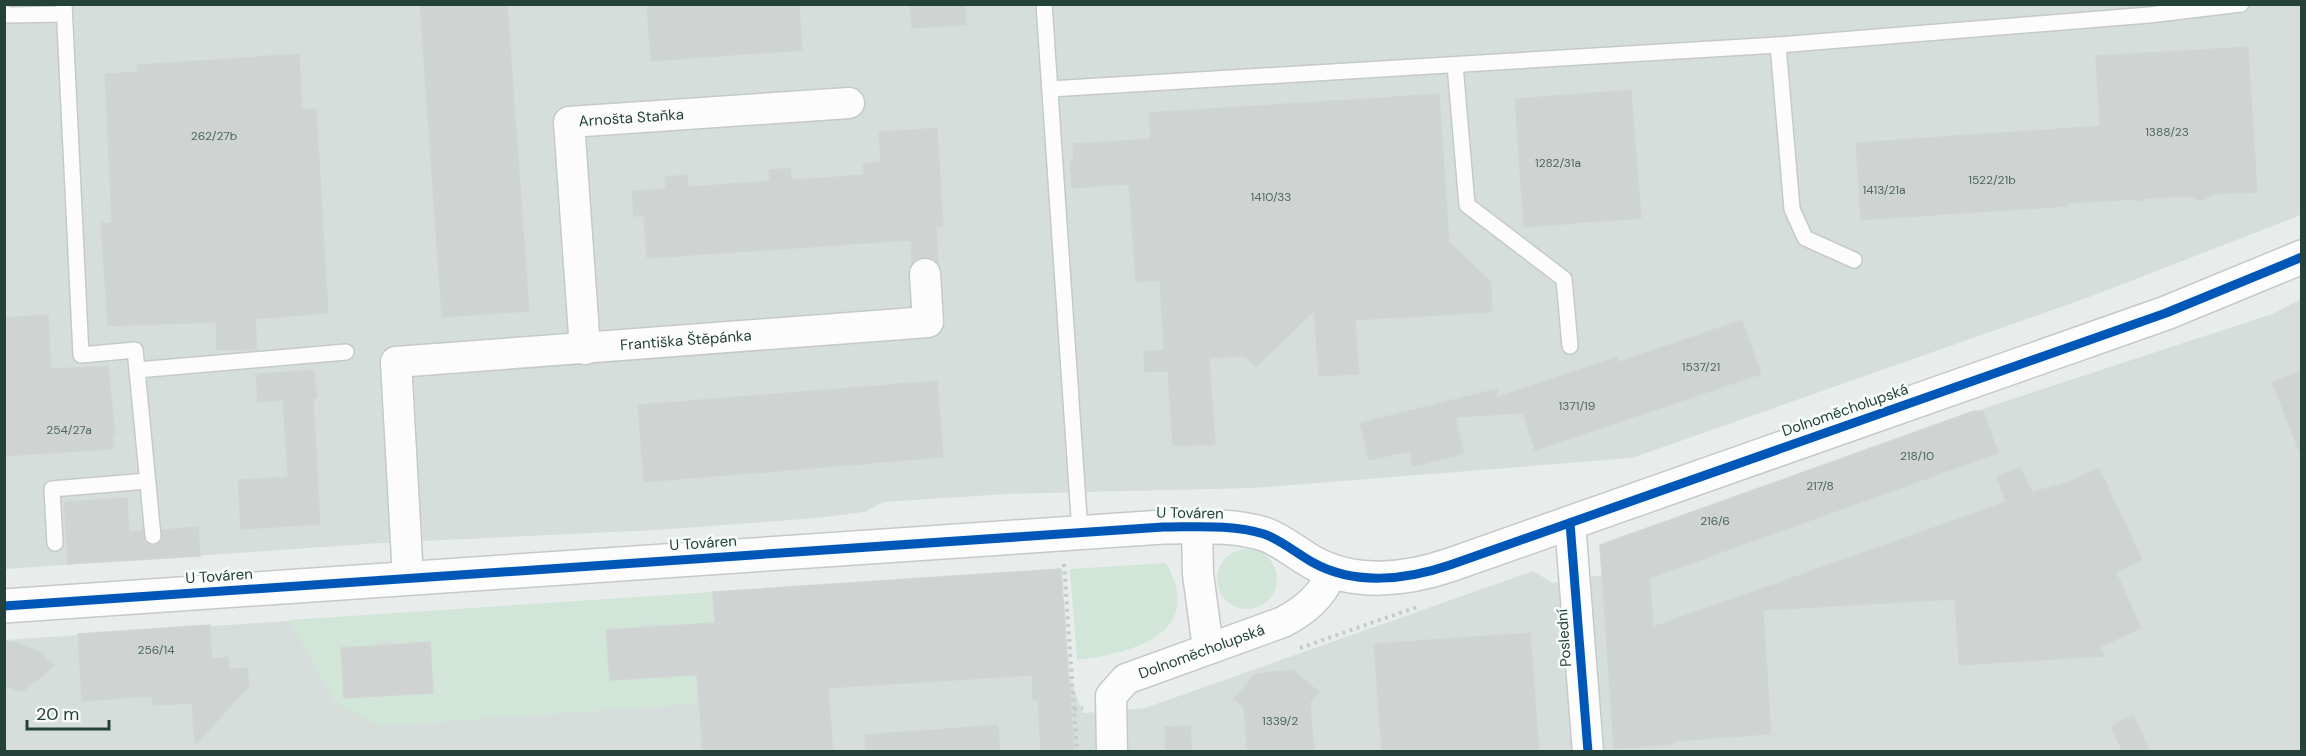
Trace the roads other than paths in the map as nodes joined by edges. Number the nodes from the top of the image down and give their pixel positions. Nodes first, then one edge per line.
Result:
1 (1044, 4) edge
2 (2241, 4) edge
3 (64, 9) edge
4 (2149, 10) edge
5 (4, 13) edge
6 (1778, 45) junction
7 (1455, 65) junction
8 (1050, 89) junction
9 (849, 104) dead end
10 (2301, 257) edge
11 (1854, 260) dead end
12 (925, 274) dead end
13 (1570, 346) dead end
14 (585, 349) junction
15 (346, 352) dead end
16 (137, 370) junction
17 (147, 481) junction
18 (1570, 523) junction
19 (1197, 527) junction
20 (1080, 532) junction
21 (153, 536) dead end
22 (55, 543) dead end
23 (1332, 572) junction
24 (408, 578) junction
25 (1394, 578) joint
26 (4, 606) edge
27 (1208, 648) junction
28 (1112, 752) edge
29 (1588, 752) edge

1 - 8 lane
2 - 4 lane
3 - 5 lane
3 - 16 lane
4 - 6 lane
6 - 7 lane
6 - 11 lane
7 - 8 lane
7 - 13 lane
8 - 20 lane
9 - 14 street, Arnošta Staňka
10 - 18 street, Dolnoměcholupská
12 - 14 street, Františka Štěpánka
14 - 24 street, Františka Štěpánka
15 - 16 lane
16 - 17 lane
17 - 21 lane
17 - 22 lane
18 - 25 street, Dolnoměcholupská
18 - 29 street, Poslední
19 - 20 street, U Továren
19 - 23 street, U Továren
19 - 27 street, U Továren
20 - 24 street, U Továren
23 - 25 street, U Továren
23 - 27 street, Dolnoměcholupská
24 - 26 street, U Továren
27 - 28 street, Dolnoměcholupská

